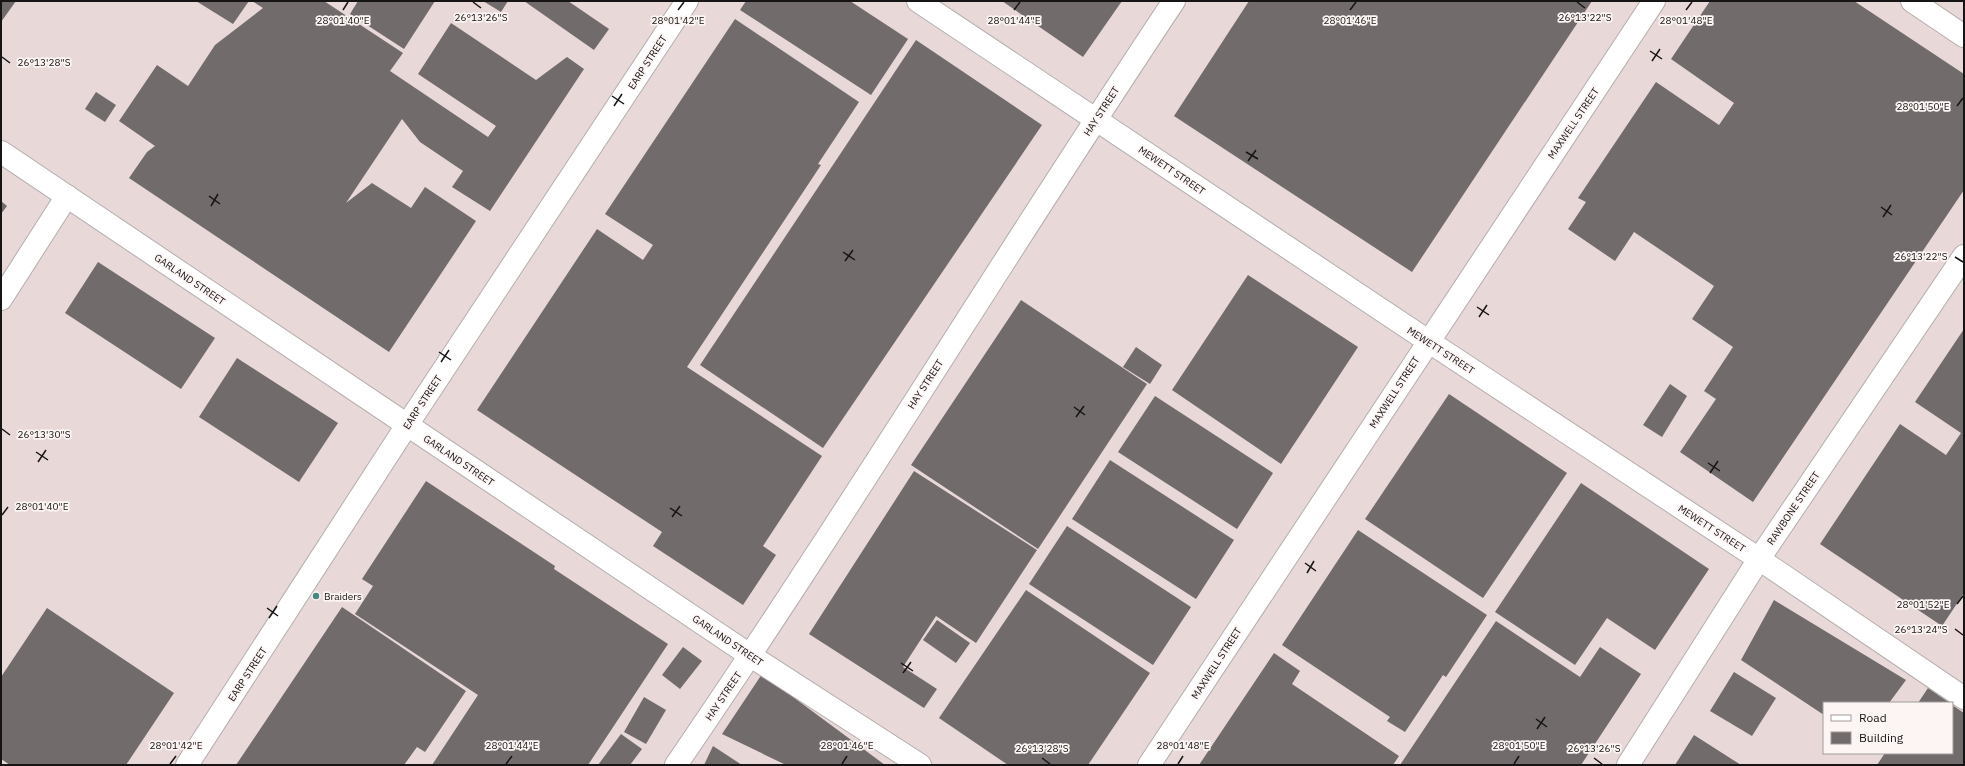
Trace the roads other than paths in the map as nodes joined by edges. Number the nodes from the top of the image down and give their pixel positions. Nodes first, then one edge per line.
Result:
1 (687, 1) edge
2 (918, 1) edge
3 (1174, 1) edge
4 (1654, 1) edge
5 (1912, 1) edge
6 (1964, 36) edge
7 (1096, 118) junction
8 (1, 152) edge
9 (68, 196) junction
10 (1964, 256) edge
11 (1, 299) edge
12 (1428, 341) junction
13 (407, 425) junction
14 (1759, 559) junction
15 (751, 656) junction
16 (1964, 698) edge
17 (187, 765) edge
18 (676, 765) edge
19 (920, 765) edge
20 (1149, 765) edge
21 (1628, 765) edge

1 - 13 street, EARP STREET
2 - 7 street, MEWETT STREET
3 - 7 street, HAY STREET
4 - 12 street, MAXWELL STREET
5 - 6 street
7 - 12 street, MEWETT STREET
7 - 15 street, HAY STREET
8 - 9 street, GARLAND STREET
9 - 11 street
9 - 13 street, GARLAND STREET
10 - 14 street, RAWBONE STREET
12 - 14 street, MEWETT STREET
12 - 20 street, MAXWELL STREET
13 - 15 street, GARLAND STREET
13 - 17 street, EARP STREET
14 - 16 street, MEWETT STREET
14 - 21 street, RAWBONE STREET
15 - 18 street, HAY STREET
15 - 19 street, GARLAND STREET

